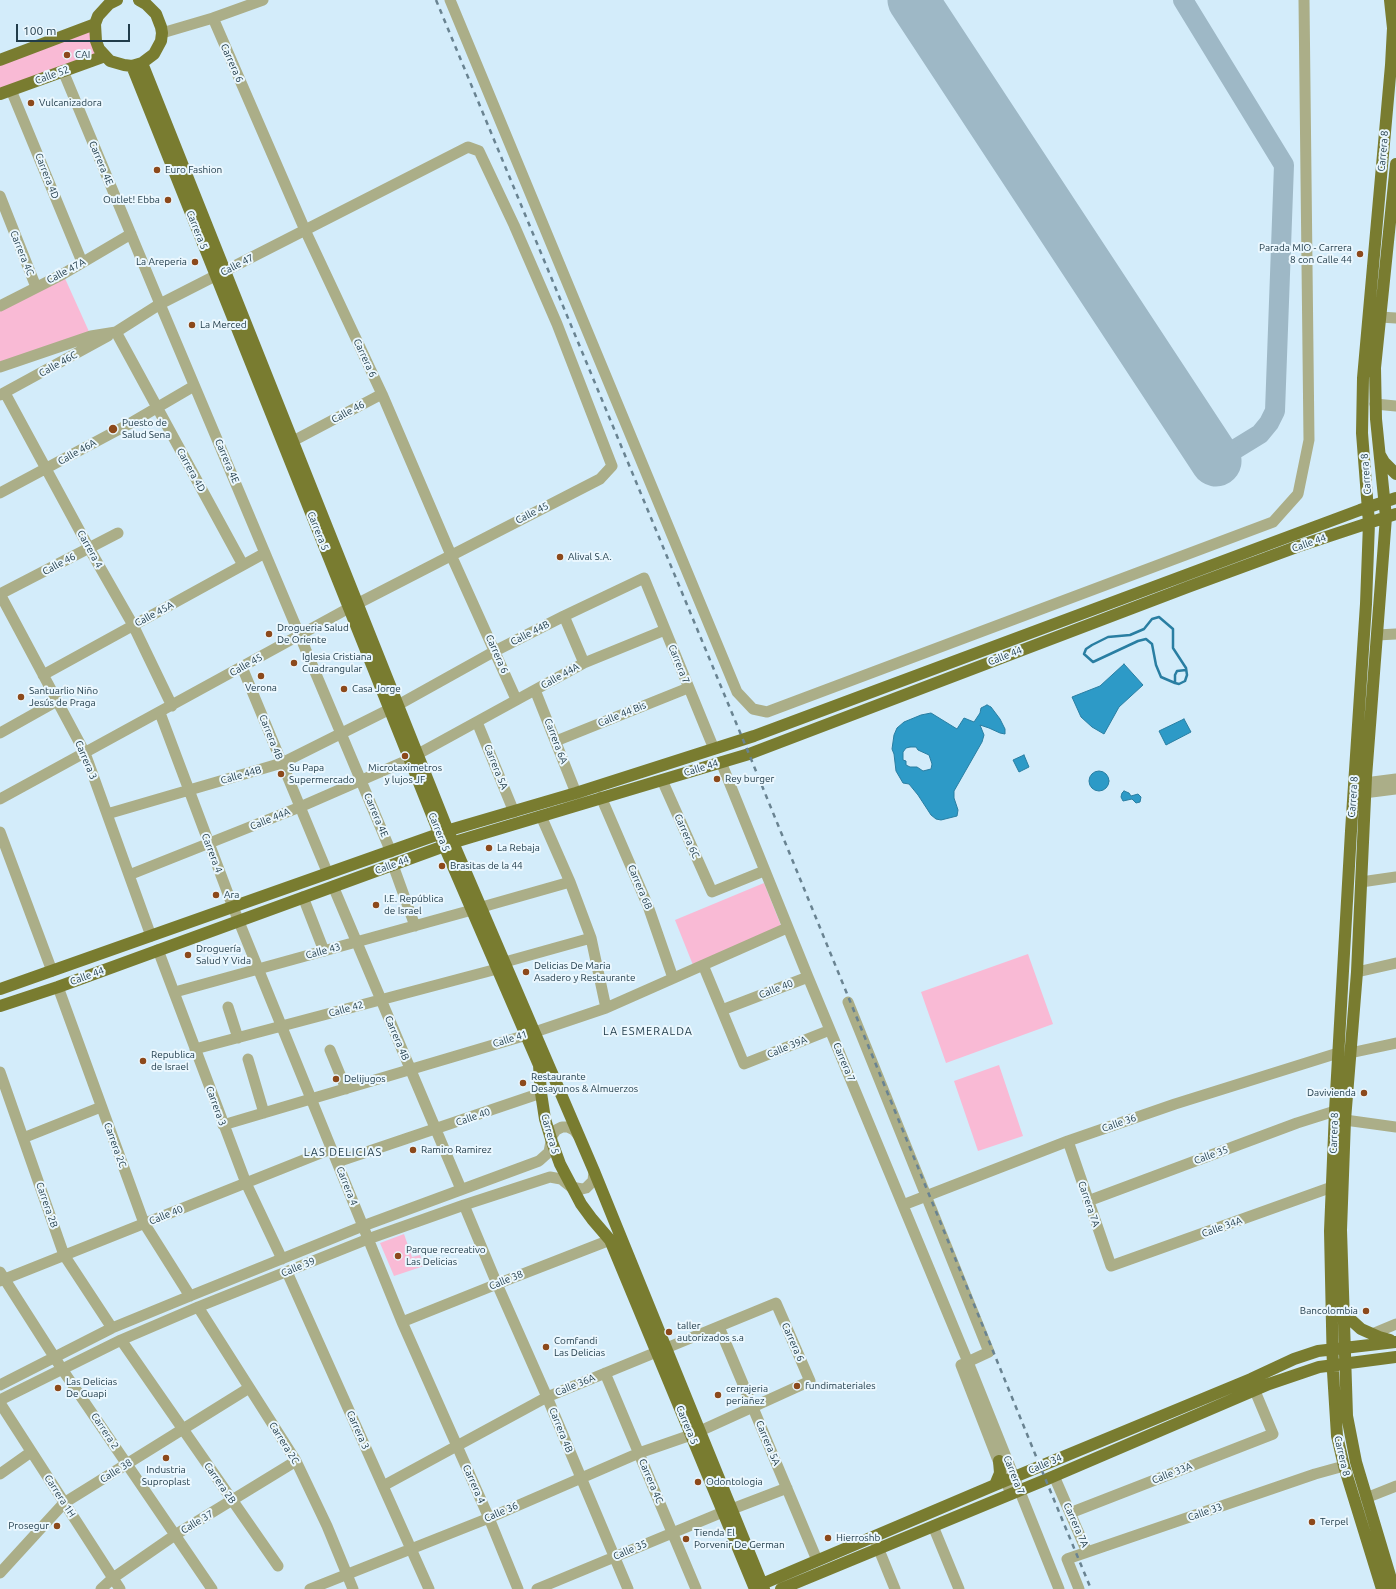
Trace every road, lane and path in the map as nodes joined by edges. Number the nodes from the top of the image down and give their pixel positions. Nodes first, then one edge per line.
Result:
1 (139, 0) edge
2 (263, 0) edge
3 (450, 0) edge
4 (1304, 0) edge
5 (1390, 0) edge
6 (111, 1) edge
7 (213, 18) junction
8 (95, 24) junction
9 (162, 34) junction
10 (105, 56) junction
11 (0, 60) edge
12 (137, 64) junction
13 (63, 71) junction
14 (6, 92) edge
15 (1396, 164) edge
16 (0, 196) edge
17 (305, 230) junction
18 (131, 234) junction
19 (82, 262) junction
20 (220, 273) junction
21 (36, 287) junction
22 (160, 304) junction
23 (0, 306) edge
24 (1380, 317) junction
25 (1396, 318) edge
26 (116, 332) junction
27 (0, 367) edge
28 (194, 386) junction
29 (2, 394) edge
30 (382, 394) junction
31 (1375, 404) junction
32 (1396, 406) edge
33 (157, 408) junction
34 (293, 441) junction
35 (1379, 453) junction
36 (46, 469) junction
37 (1396, 474) edge
38 (600, 479) joint
39 (0, 493) edge
40 (1390, 500) edge
41 (1368, 507) junction
42 (1391, 515) edge
43 (1369, 523) junction
44 (118, 533) dead end
45 (89, 548) junction
46 (266, 553) junction
47 (451, 555) junction
48 (243, 565) junction
49 (644, 578) joint
50 (0, 594) edge
51 (354, 606) junction
52 (564, 616) junction
53 (133, 625) junction
54 (665, 630) junction
55 (1396, 634) edge
56 (300, 635) junction
57 (1377, 635) junction
58 (495, 651) junction
59 (584, 663) junction
60 (242, 667) junction
61 (44, 675) junction
62 (688, 688) junction
63 (535, 690) junction
64 (516, 699) junction
65 (57, 701) junction
66 (172, 706) junction
67 (394, 707) junction
68 (160, 713) junction
69 (477, 722) junction
70 (0, 733) edge
71 (342, 734) junction
72 (556, 741) junction
73 (714, 749) junction
74 (85, 753) junction
75 (414, 756) junction
76 (721, 762) junction
77 (282, 763) junction
78 (1396, 779) edge
79 (361, 780) junction
80 (662, 780) junction
81 (1360, 789) junction
82 (189, 790) junction
83 (1396, 790) edge
84 (576, 793) junction
85 (601, 797) junction
86 (0, 799) edge
87 (300, 807) junction
88 (514, 812) junction
89 (107, 814) junction
90 (541, 816) junction
91 (0, 832) edge
92 (444, 833) junction
93 (208, 844) junction
94 (449, 844) junction
95 (391, 852) junction
96 (393, 865) junction
97 (764, 871) junction
98 (328, 874) junction
99 (129, 875) junction
100 (1396, 876) edge
101 (570, 882) junction
102 (1361, 882) junction
103 (333, 886) junction
104 (302, 897) junction
105 (233, 907) junction
106 (477, 909) junction
107 (238, 920) junction
108 (415, 926) junction
109 (787, 928) junction
110 (151, 936) junction
111 (591, 938) junction
112 (357, 942) junction
113 (158, 950) junction
114 (324, 951) junction
115 (1396, 963) edge
116 (501, 965) junction
117 (703, 965) junction
118 (258, 969) junction
119 (52, 971) junction
120 (1357, 972) junction
121 (808, 977) junction
122 (673, 978) junction
123 (58, 987) junction
124 (4, 988) edge
125 (175, 992) junction
126 (381, 1000) junction
127 (13, 1001) junction
128 (848, 1002) dead end
129 (0, 1006) edge
130 (228, 1007) dead end
131 (606, 1008) junction
132 (722, 1010) junction
133 (281, 1026) junction
134 (830, 1030) junction
135 (530, 1033) junction
136 (238, 1038) junction
137 (1396, 1043) edge
138 (195, 1049) junction
139 (330, 1050) dead end
140 (1344, 1053) junction
141 (248, 1059) dead end
142 (410, 1069) junction
143 (0, 1072) edge
144 (346, 1088) junction
145 (541, 1093) junction
146 (311, 1099) junction
147 (101, 1106) junction
148 (1334, 1111) junction
149 (264, 1113) junction
150 (1345, 1120) junction
151 (223, 1125) junction
152 (1396, 1127) edge
153 (435, 1129) junction
154 (578, 1135) junction
155 (23, 1138) junction
156 (1068, 1141) junction
157 (552, 1142) junction
158 (331, 1149) junction
159 (337, 1162) junction
160 (594, 1171) junction
161 (246, 1183) junction
162 (571, 1187) junction
163 (1332, 1187) junction
164 (461, 1189) junction
165 (926, 1195) junction
166 (1088, 1201) junction
167 (464, 1205) junction
168 (903, 1205) junction
169 (144, 1223) junction
170 (363, 1226) junction
171 (368, 1239) junction
172 (610, 1240) junction
173 (64, 1255) junction
174 (282, 1259) junction
175 (1111, 1266) joint
176 (286, 1272) junction
177 (1, 1277) edge
178 (497, 1284) junction
179 (190, 1296) junction
180 (776, 1303) joint
181 (198, 1307) junction
182 (1343, 1307) junction
183 (402, 1322) junction
184 (1396, 1324) edge
185 (720, 1327) junction
186 (112, 1328) junction
187 (1372, 1334) junction
188 (121, 1340) junction
189 (1396, 1342) edge
190 (1396, 1347) edge
191 (661, 1350) junction
192 (1332, 1350) junction
193 (54, 1357) junction
194 (1341, 1357) junction
195 (1396, 1357) edge
196 (968, 1362) junction
197 (62, 1369) junction
198 (605, 1373) junction
199 (810, 1381) joint
200 (0, 1385) edge
201 (249, 1388) junction
202 (1255, 1391) junction
203 (548, 1397) junction
204 (0, 1400) edge
205 (0, 1403) edge
206 (753, 1407) junction
207 (1171, 1411) junction
208 (1176, 1424) junction
209 (183, 1429) junction
210 (696, 1433) junction
211 (457, 1446) junction
212 (31, 1452) junction
213 (639, 1453) junction
214 (296, 1461) junction
215 (999, 1461) joint
216 (127, 1464) junction
217 (1344, 1466) junction
218 (0, 1474) edge
219 (1054, 1476) junction
220 (581, 1477) junction
221 (1005, 1480) junction
222 (383, 1486) junction
223 (1396, 1486) edge
224 (786, 1488) junction
225 (1016, 1492) junction
226 (1366, 1498) junction
227 (232, 1500) junction
228 (64, 1503) junction
229 (727, 1511) junction
230 (1070, 1513) junction
231 (488, 1518) junction
232 (933, 1526) junction
233 (672, 1532) junction
234 (175, 1535) junction
235 (873, 1536) junction
236 (878, 1548) junction
237 (411, 1549) junction
238 (1087, 1552) junction
239 (614, 1557) junction
240 (817, 1560) junction
241 (278, 1566) dead end
242 (0, 1573) edge
243 (347, 1574) junction
244 (113, 1578) junction
245 (757, 1588) edge
246 (101, 1589) edge
247 (120, 1589) edge
248 (212, 1589) edge
249 (310, 1589) edge
250 (353, 1589) edge
251 (429, 1589) edge
252 (518, 1589) edge
253 (537, 1589) edge
254 (628, 1589) edge
255 (696, 1589) edge
256 (781, 1589) edge
257 (895, 1589) edge
258 (959, 1589) edge
259 (1059, 1589) edge
260 (1079, 1589) edge
261 (1382, 1589) edge
262 (1394, 1589) edge

1 - 9 main road
2 - 7 street
3 - 4 street
5 - 41 main road, Carrera 8
6 - 8 main road
7 - 9 street
7 - 17 street, Carrera 6
8 - 10 main road
8 - 11 main road
9 - 12 main road
10 - 12 main road
10 - 13 main road, Calle 52
12 - 20 main road, Carrera 5
13 - 14 main road, Calle 52
13 - 18 street, Carrera 4E
14 - 19 street, Carrera 4D
15 - 24 main road, Carrera 8
16 - 21 street, Carrera 4C
17 - 20 street, Calle 47
17 - 30 street, Carrera 6
17 - 38 street, Calle 47
18 - 19 street, Calle 47A
18 - 22 street, Carrera 4E
19 - 21 street, Calle 47A
20 - 22 street, Calle 47
20 - 34 main road, Carrera 5
20 - 51 main road, Carrera 5
21 - 23 street, Calle 47A
22 - 26 street, Calle 47
22 - 28 street, Carrera 4E
24 - 25 street
24 - 31 main road, Carrera 8
26 - 27 street, Calle 47
26 - 29 street, Calle 46C
26 - 33 street, Carrera 4D
28 - 33 street, Calle 46A
28 - 46 street, Carrera 4E
29 - 36 street, Carrera 4
30 - 34 street, Calle 46
30 - 47 street, Carrera 6
31 - 32 street
31 - 35 main road, Carrera 8
33 - 36 street, Calle 46A
33 - 48 street, Carrera 4D
34 - 51 main road, Carrera 5
35 - 37 main road
35 - 40 main road, Carrera 8
36 - 39 street, Calle 46A
36 - 45 street, Carrera 4
38 - 47 street, Calle 45
40 - 41 main road, Calle 44
40 - 42 main road, Carrera 8
41 - 43 main road, Carrera 8
41 - 73 main road, Calle 44
42 - 43 main road, Calle 44
42 - 57 main road, Carrera 8
43 - 76 main road, Calle 44
43 - 81 main road, Carrera 8
44 - 45 street, Calle 46
45 - 50 street, Calle 46
45 - 53 street, Carrera 4
46 - 48 street, Calle 45A
46 - 56 street, Carrera 4E
47 - 51 street, Calle 45
47 - 58 street, Carrera 6
48 - 53 street, Calle 45A
49 - 52 street, Calle 44B
49 - 54 street, Carrera 7
50 - 61 street, Carrera 3
51 - 56 street, Calle 45
51 - 67 main road, Carrera 5
52 - 58 street, Calle 44B
52 - 59 street
53 - 61 street, Calle 45A
53 - 66 street, Carrera 4
54 - 59 street, Calle 44A
54 - 62 street, Carrera 7
55 - 57 street
56 - 60 street, Calle 45
56 - 71 street, Carrera 4E
57 - 81 main road, Carrera 8
58 - 64 street, Carrera 6
58 - 67 street, Calle 44B
59 - 63 street, Calle 44A
60 - 66 street, Calle 45
60 - 77 street, Carrera 4B
61 - 65 street, Carrera 3
62 - 72 street, Calle 44 Bis
62 - 73 street, Carrera 7
63 - 64 street, Calle 44A
63 - 72 street, Carrera 6A
64 - 69 street, Calle 44A
65 - 70 street
65 - 74 street, Carrera 3
66 - 68 street, Calle 45
67 - 71 street, Calle 44B
67 - 75 main road, Carrera 5
68 - 74 street, Calle 45
68 - 82 street, Carrera 4
69 - 75 street, Calle 44A
69 - 88 street, Carrera 5A
71 - 77 street, Calle 44B
71 - 79 street, Carrera 4E
72 - 84 street, Carrera 6A
73 - 84 main road, Calle 44
74 - 86 street, Calle 45
74 - 89 street, Carrera 3
75 - 79 street, Calle 44A
75 - 92 main road, Carrera 5
76 - 80 main road, Calle 44
76 - 97 street, Carrera 7
77 - 82 street, Calle 44B
77 - 87 street, Carrera 4B
78 - 81 street
79 - 87 street, Calle 44A
79 - 95 street, Carrera 4E
80 - 85 main road, Calle 44
80 - 97 street, Carrera 6C
81 - 83 street
81 - 102 main road, Carrera 8
81 - 140 main road, Carrera 8
82 - 89 street, Calle 44B
82 - 93 street, Carrera 4
84 - 88 main road, Calle 44
85 - 90 main road, Calle 44
85 - 122 street, Carrera 6B
87 - 93 street, Calle 44A
87 - 98 street, Carrera 4B
88 - 92 main road, Calle 44
89 - 99 street, Carrera 3
90 - 94 main road, Calle 44
90 - 101 street
91 - 119 street
92 - 94 main road, Carrera 5
92 - 95 main road, Calle 44
93 - 99 street, Calle 44A
93 - 105 street, Carrera 4
94 - 96 main road, Calle 44
94 - 106 main road, Carrera 5
95 - 98 main road, Calle 44
96 - 103 main road, Calle 44
96 - 108 street
97 - 109 street, Carrera 7
98 - 105 main road, Calle 44
99 - 110 street, Carrera 3
100 - 102 street
101 - 106 street, Calle 43
101 - 111 street
102 - 120 main road, Carrera 8
103 - 104 main road, Calle 44
103 - 112 street, Carrera 4B
104 - 107 main road, Calle 44
104 - 114 street
105 - 107 street, Carrera 4
105 - 110 main road, Calle 44
106 - 108 street, Calle 43
106 - 116 main road, Carrera 5
107 - 113 main road, Calle 44
107 - 118 street, Carrera 4
108 - 112 street, Calle 43
109 - 117 street, Calle 41
109 - 121 street, Carrera 7
110 - 119 main road, Calle 44
111 - 116 street, Calle 42
111 - 131 street
112 - 114 street, Calle 43
112 - 126 street, Carrera 4B
113 - 123 main road, Calle 44
113 - 125 street, Carrera 3
114 - 118 street, Calle 43
115 - 120 street
116 - 126 street, Calle 42
116 - 135 main road, Carrera 5
117 - 122 street, Calle 41
117 - 132 street
118 - 125 street, Calle 43
118 - 133 street, Carrera 4
119 - 124 main road, Calle 44
120 - 140 main road, Carrera 8
121 - 132 street, Calle 40
121 - 134 street, Carrera 7
122 - 131 street, Calle 41
123 - 127 main road, Calle 44
123 - 147 street, Carrera 2C
124 - 127 main road
125 - 138 street, Carrera 3
126 - 133 street, Calle 42
126 - 142 street, Carrera 4B
127 - 129 main road, Calle 44
128 - 165 street
130 - 136 street
131 - 135 street, Calle 41
132 - 134 street, Calle 39A
133 - 136 street, Calle 42
133 - 146 street, Carrera 4
134 - 168 street, Carrera 7
135 - 142 street, Calle 41
135 - 145 main road, Carrera 5
135 - 154 main road, Carrera 5
136 - 138 street, Calle 42
137 - 140 street, Calle 36
138 - 151 street, Carrera 3
139 - 144 street
140 - 148 main road, Carrera 8
140 - 150 main road, Carrera 8
140 - 156 street, Calle 36
141 - 149 street
142 - 144 street, Calle 41
142 - 153 street, Carrera 4B
143 - 155 street, Carrera 2B
144 - 146 street, Calle 41
145 - 153 street, Calle 40
145 - 157 main road, Carrera 5
146 - 149 street, Calle 41
146 - 158 street, Carrera 4
147 - 155 street
147 - 169 street, Carrera 2C
148 - 163 main road, Carrera 8
148 - 166 street, Calle 35
149 - 151 street, Calle 41
150 - 152 street
150 - 182 main road, Carrera 8
151 - 161 street, Carrera 3
153 - 159 street, Calle 40
153 - 164 street, Carrera 4B
154 - 157 street, Calle 39
154 - 160 main road, Carrera 5
155 - 173 street, Carrera 2B
156 - 165 street, Calle 36
156 - 166 street, Carrera 7A
157 - 162 main road, Carrera 5
157 - 164 street, Calle 39
158 - 159 street, Carrera 4
158 - 161 street, Calle 40
159 - 170 street, Carrera 4
160 - 162 street
160 - 191 main road, Carrera 5
161 - 169 street, Calle 40
161 - 174 street, Carrera 3
162 - 167 street, Calle 39
162 - 172 main road, Carrera 5
163 - 175 street, Calle 34A
163 - 192 main road, Carrera 8
164 - 170 street, Calle 39
165 - 168 street, Calle 36
165 - 196 street
166 - 175 street, Carrera 7A
167 - 171 street, Calle 39
167 - 178 street, Carrera 4B
168 - 196 street, Carrera 7
169 - 173 street, Calle 40
169 - 179 street, Carrera 2C
170 - 171 street, Carrera 4
170 - 174 street, Calle 39
171 - 176 street, Calle 39
171 - 183 street, Carrera 4
172 - 178 street, Calle 38
172 - 191 main road, Carrera 5
173 - 177 street, Calle 40
173 - 186 street, Carrera 2B
174 - 179 street, Calle 39
176 - 181 street, Calle 39
176 - 222 street, Carrera 3
177 - 193 street, Carrera 2
178 - 183 street, Calle 38
178 - 203 street, Carrera 4B
179 - 186 street, Calle 39
180 - 185 street, Calle 36A
180 - 199 street, Carrera 6
181 - 188 street, Calle 39
181 - 201 street, Carrera 2C
182 - 187 main road
182 - 194 main road, Carrera 8
183 - 211 street, Carrera 4
184 - 187 street
185 - 191 street, Calle 36A
185 - 206 street, Carrera 5A
186 - 193 street, Calle 39
187 - 189 main road
188 - 197 street, Calle 39
188 - 209 street, Carrera 2B
189 - 194 main road
190 - 194 main road
191 - 198 street, Calle 36A
191 - 210 main road, Carrera 5
192 - 194 main road, Carrera 8
192 - 207 main road, Calle 34
193 - 197 street, Carrera 2
193 - 200 street, Calle 39
194 - 195 main road
194 - 202 main road, Calle 34
194 - 217 main road, Carrera 8
194 - 226 main road, Carrera 8
196 - 215 street, Carrera 7
196 - 221 street, Carrera 7
197 - 204 street, Calle 39
197 - 216 street, Carrera 2
198 - 203 street, Calle 36A
198 - 213 street, Carrera 4C
199 - 206 street, Calle 36
201 - 209 street, Calle 38
201 - 214 street, Carrera 2C
202 - 208 main road, Calle 34
202 - 230 street, Calle 33A
203 - 211 street, Calle 36A
203 - 220 street, Carrera 4B
205 - 212 street, Carrera 1H
206 - 210 street, Calle 36
206 - 224 street, Carrera 5A
207 - 208 main road
207 - 221 main road, Calle 34
208 - 219 main road, Calle 34
209 - 216 street, Calle 38
209 - 227 street, Carrera 2B
210 - 213 street, Calle 36
210 - 229 main road, Carrera 5
211 - 222 street, Calle 36A
211 - 231 street, Carrera 4
212 - 218 street
212 - 228 street, Carrera 1H
213 - 220 street, Calle 36
213 - 233 street, Carrera 4C
214 - 227 street, Calle 37
214 - 243 street, Carrera 2C
215 - 221 main road
216 - 228 street, Calle 38
216 - 234 street, Carrera 2
217 - 238 street, Calle 33
217 - 261 main road, Carrera 8
219 - 225 main road, Calle 34
219 - 230 street, Carrera 7A
220 - 231 street, Calle 36
220 - 239 street, Carrera 4B
221 - 225 street, Carrera 7
221 - 235 main road, Calle 34
222 - 237 street, Carrera 3
223 - 226 street
224 - 229 street, Calle 35
224 - 240 street, Carrera 5A
225 - 232 main road, Calle 34
225 - 259 street, Carrera 7
226 - 262 main road, Carrera 8
227 - 234 street, Calle 37
227 - 241 street, Carrera 2B
228 - 242 street, Calle 38
228 - 244 street, Carrera 1H
229 - 233 street, Calle 35
229 - 245 main road, Carrera 5
230 - 238 street, Carrera 7A
231 - 237 street, Calle 36
231 - 252 street, Carrera 4
232 - 236 main road, Calle 34
232 - 258 street
233 - 239 street, Calle 35
233 - 255 street, Carrera 4C
234 - 244 street, Calle 37
234 - 248 street, Carrera 2
235 - 236 street
235 - 240 main road, Calle 34
236 - 256 main road, Calle 34
236 - 257 street
237 - 243 street, Calle 36
237 - 251 street, Carrera 3
238 - 260 street, Calle 33
239 - 253 street, Calle 35
239 - 254 street, Carrera 4B
240 - 245 main road, Calle 34
243 - 249 street, Calle 36
243 - 250 street, Carrera 2C
244 - 246 street, Calle 37
244 - 247 street, Carrera 1H

